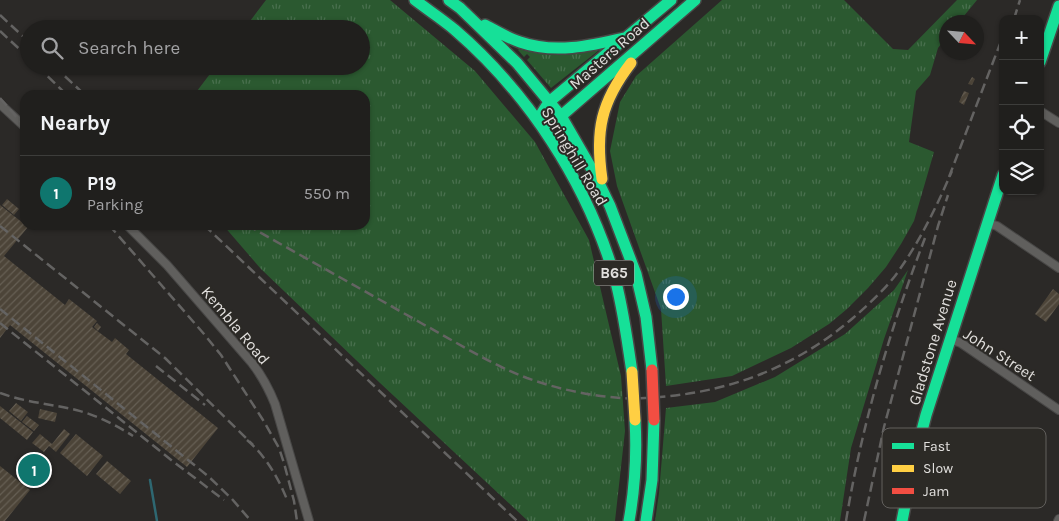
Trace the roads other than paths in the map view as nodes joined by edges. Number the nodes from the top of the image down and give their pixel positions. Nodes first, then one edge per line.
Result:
1 (415, 0) edge
2 (449, 0) edge
3 (671, 0) edge
4 (696, 0) edge
5 (1059, 6) edge
6 (460, 8) junction
7 (654, 36) junction
8 (628, 37) junction
9 (1041, 60) edge
10 (550, 102) junction
11 (0, 104) edge
12 (1044, 114) edge
13 (561, 116) junction
14 (20, 122) edge
15 (1059, 123) edge
16 (540, 124) junction
17 (999, 187) edge
18 (610, 206) junction
19 (987, 224) junction
20 (131, 230) edge
21 (1059, 268) edge
22 (950, 339) junction
23 (1059, 410) edge
24 (923, 428) edge
25 (905, 508) edge
26 (309, 521) edge
27 (629, 521) edge
28 (646, 521) edge
29 (902, 521) edge

1 - 16 main road, Springhill Road / B65
2 - 6 main road, Springhill Road / B65
3 - 8 main road, Masters Road
4 - 7 main road, Masters Road
5 - 9 main road
6 - 8 main road
6 - 10 main road, Springhill Road / B65
7 - 13 main road, Masters Road
7 - 18 main road
8 - 10 main road, Masters Road
10 - 13 main road, Springhill Road / B65
10 - 16 main road, Masters Road
11 - 14 street
12 - 15 street
13 - 16 main road, Masters Road
13 - 18 main road, Springhill Road / B65
16 - 27 main road, Springhill Road / B65, bridge
17 - 19 main road, Gladstone Avenue
18 - 28 main road, Springhill Road / B65, bridge
19 - 21 street
19 - 22 main road, Gladstone Avenue
20 - 26 street, Kembla Road
22 - 23 street, John Street
22 - 24 main road, Gladstone Avenue
25 - 29 main road, Gladstone Avenue

